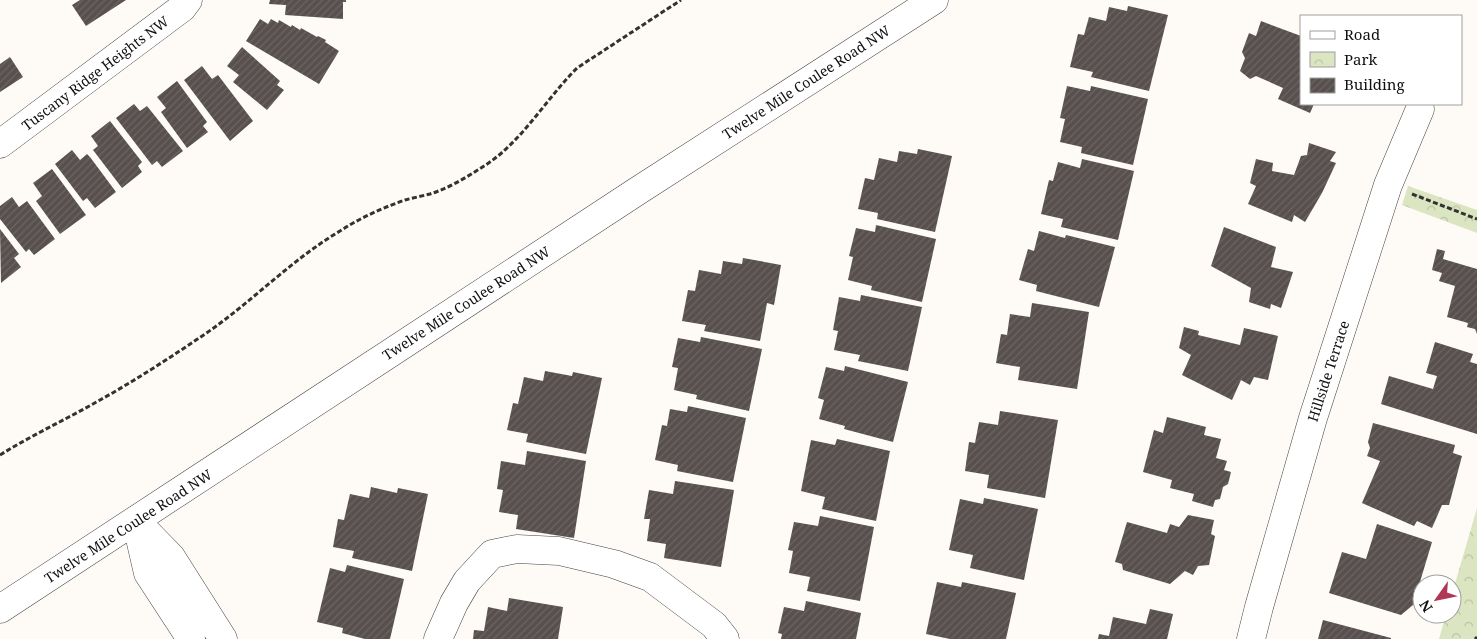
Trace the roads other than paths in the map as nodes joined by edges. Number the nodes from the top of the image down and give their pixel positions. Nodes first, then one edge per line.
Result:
1 (188, 0) edge
2 (934, 0) edge
3 (1420, 109) dead end
4 (0, 144) edge
5 (136, 521) junction
6 (0, 609) edge
7 (191, 639) edge
8 (223, 639) edge
9 (438, 639) edge
10 (726, 639) edge
11 (1251, 639) edge

1 - 4 street, Tuscany Ridge Heights NW
2 - 5 street, Twelve Mile Coulee Road NW
3 - 11 street, Hillside Terrace
5 - 6 street, Twelve Mile Coulee Road NW
5 - 7 street
5 - 8 street
9 - 10 street

